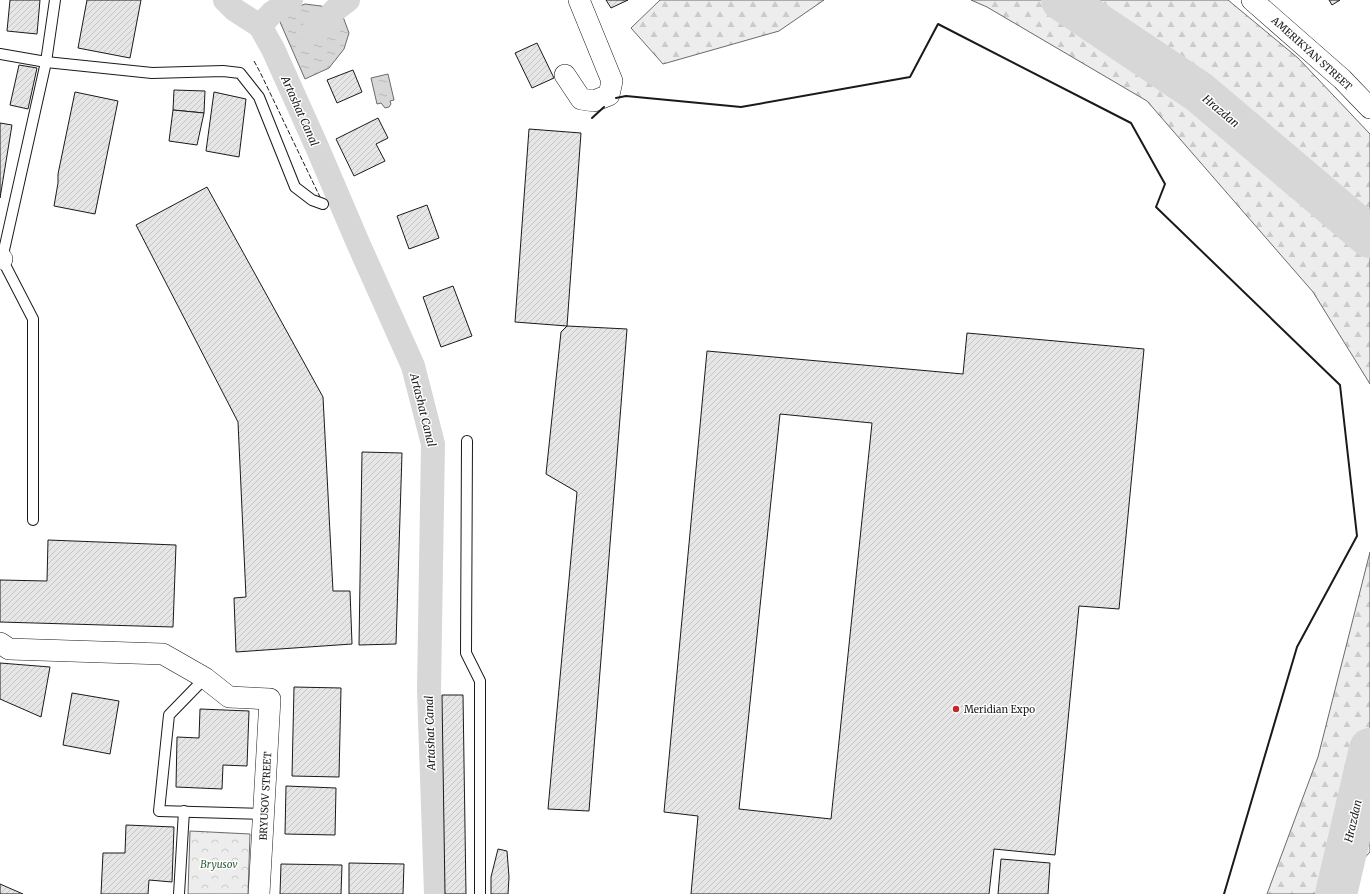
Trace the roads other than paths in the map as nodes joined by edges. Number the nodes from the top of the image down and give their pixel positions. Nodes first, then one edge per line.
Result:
1 (55, 0) edge
2 (579, 0) edge
3 (1252, 0) edge
4 (0, 54) edge
5 (46, 62) junction
6 (564, 75) dead end
7 (1370, 108) edge
8 (323, 204) dead end
9 (1, 259) edge
10 (467, 441) dead end
11 (32, 520) dead end
12 (0, 643) edge
13 (205, 678) junction
14 (184, 811) junction
15 (264, 814) junction
16 (179, 894) edge
17 (259, 894) edge
18 (480, 894) edge

1 - 5 lane
2 - 6 street
3 - 7 street, AMERIKYAN STREET
4 - 5 lane
5 - 8 lane
5 - 9 lane
9 - 11 lane
10 - 18 lane
12 - 13 street
13 - 14 lane
13 - 15 street, BRYUSOV STREET
14 - 15 lane
14 - 16 lane
15 - 17 street, BRYUSOV STREET

